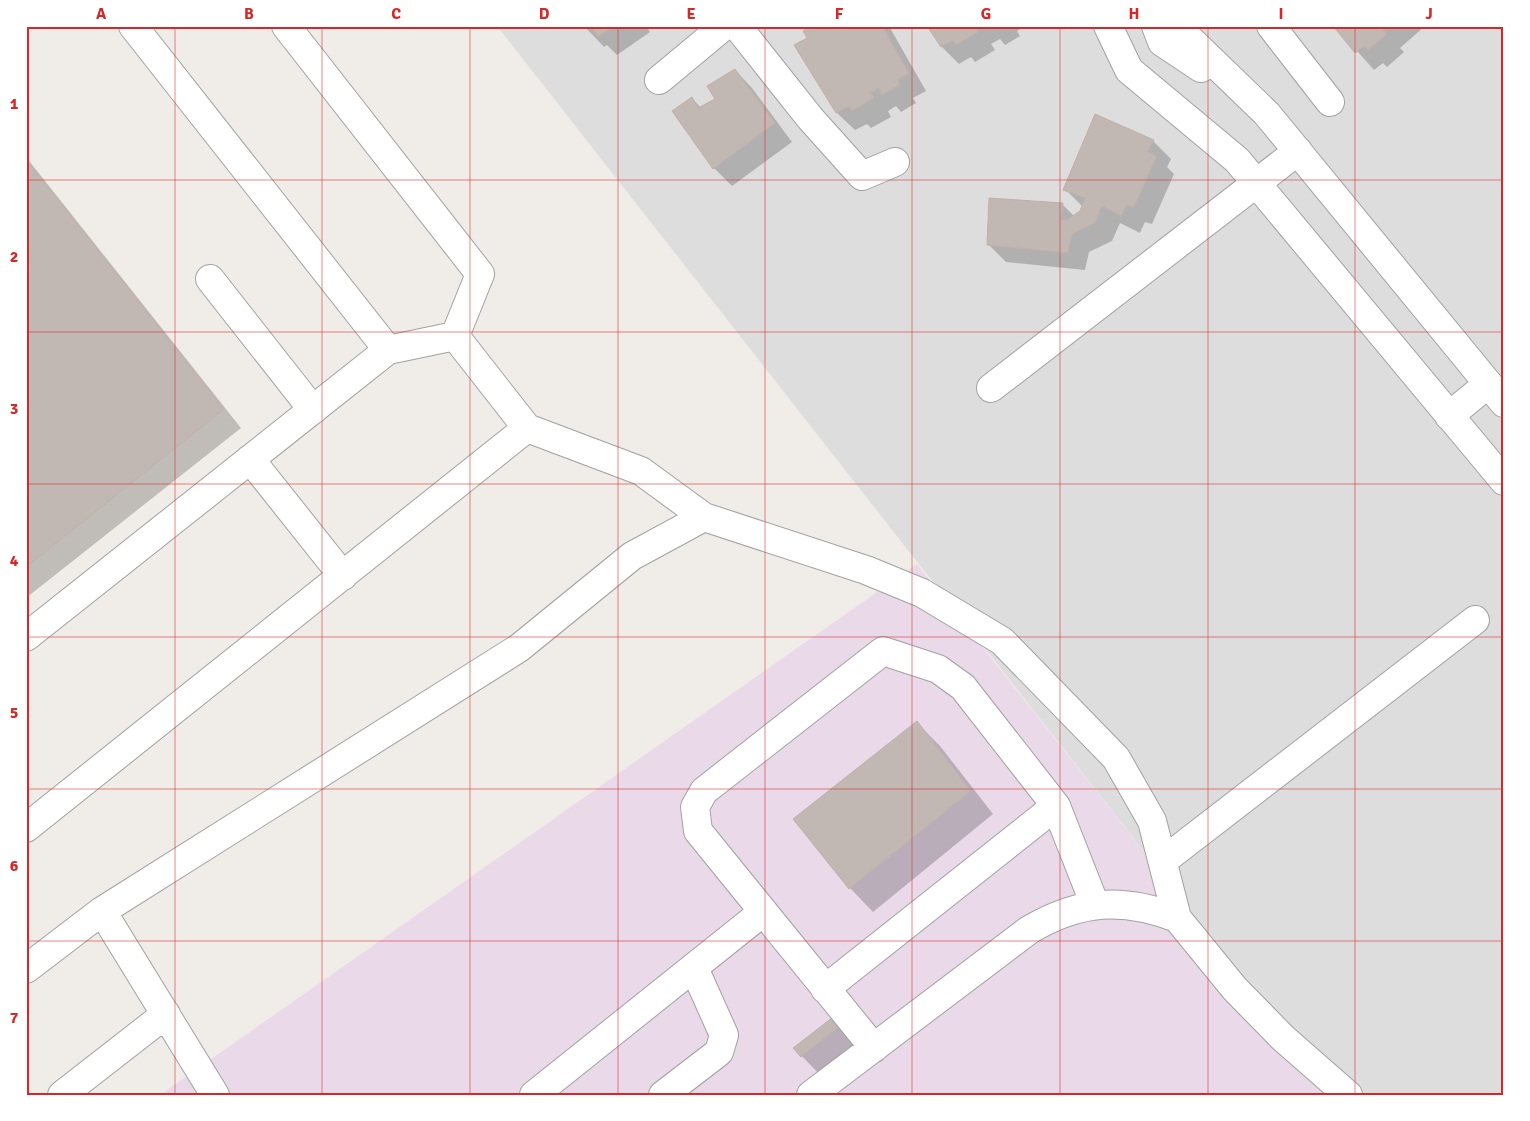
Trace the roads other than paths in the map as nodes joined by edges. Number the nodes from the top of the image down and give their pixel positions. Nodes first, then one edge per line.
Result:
1 (133, 26) edge
2 (286, 26) edge
3 (724, 26) edge
4 (737, 26) edge
5 (1108, 26) edge
6 (1271, 26) edge
7 (1165, 31) edge
8 (1129, 70) junction
9 (659, 80) dead end
10 (1330, 102) dead end
11 (1298, 151) junction
12 (895, 162) dead end
13 (1256, 183) junction
14 (210, 279) dead end
15 (456, 336) junction
16 (388, 350) junction
17 (991, 388) dead end
18 (1496, 393) edge
19 (312, 410) junction
20 (1449, 416) junction
21 (528, 428) junction
22 (250, 459) junction
23 (1504, 481) edge
24 (704, 517) junction
25 (343, 576) junction
26 (1475, 620) dead end
27 (26, 637) edge
28 (1056, 806) junction
29 (26, 828) edge
30 (1163, 861) junction
31 (1095, 905) junction
32 (102, 911) junction
33 (763, 912) junction
34 (1177, 918) junction
35 (694, 968) junction
36 (26, 969) edge
37 (825, 989) junction
38 (166, 1014) junction
39 (874, 1048) junction
40 (62, 1095) edge
41 (215, 1095) edge
42 (534, 1095) edge
43 (663, 1095) edge
44 (811, 1095) edge
45 (1348, 1095) edge

1 - 16 street
2 - 15 street
3 - 9 street
4 - 12 street
5 - 8 street
6 - 10 street
7 - 8 street
7 - 11 street
8 - 13 street
11 - 13 street
11 - 18 street
13 - 17 street
13 - 20 street
14 - 19 street
15 - 16 street
15 - 21 street
16 - 19 street
18 - 20 street
19 - 22 street
20 - 23 street
21 - 24 street
21 - 25 street
22 - 25 street
22 - 27 street
24 - 30 street
24 - 32 street
25 - 29 street
26 - 30 street
28 - 31 street
28 - 33 street
28 - 37 street
30 - 34 street
31 - 34 street
31 - 39 street
32 - 36 street
32 - 38 street
33 - 35 street
33 - 37 street
34 - 45 street
35 - 42 street
35 - 43 street
37 - 39 street
38 - 40 street
38 - 41 street
39 - 44 street

